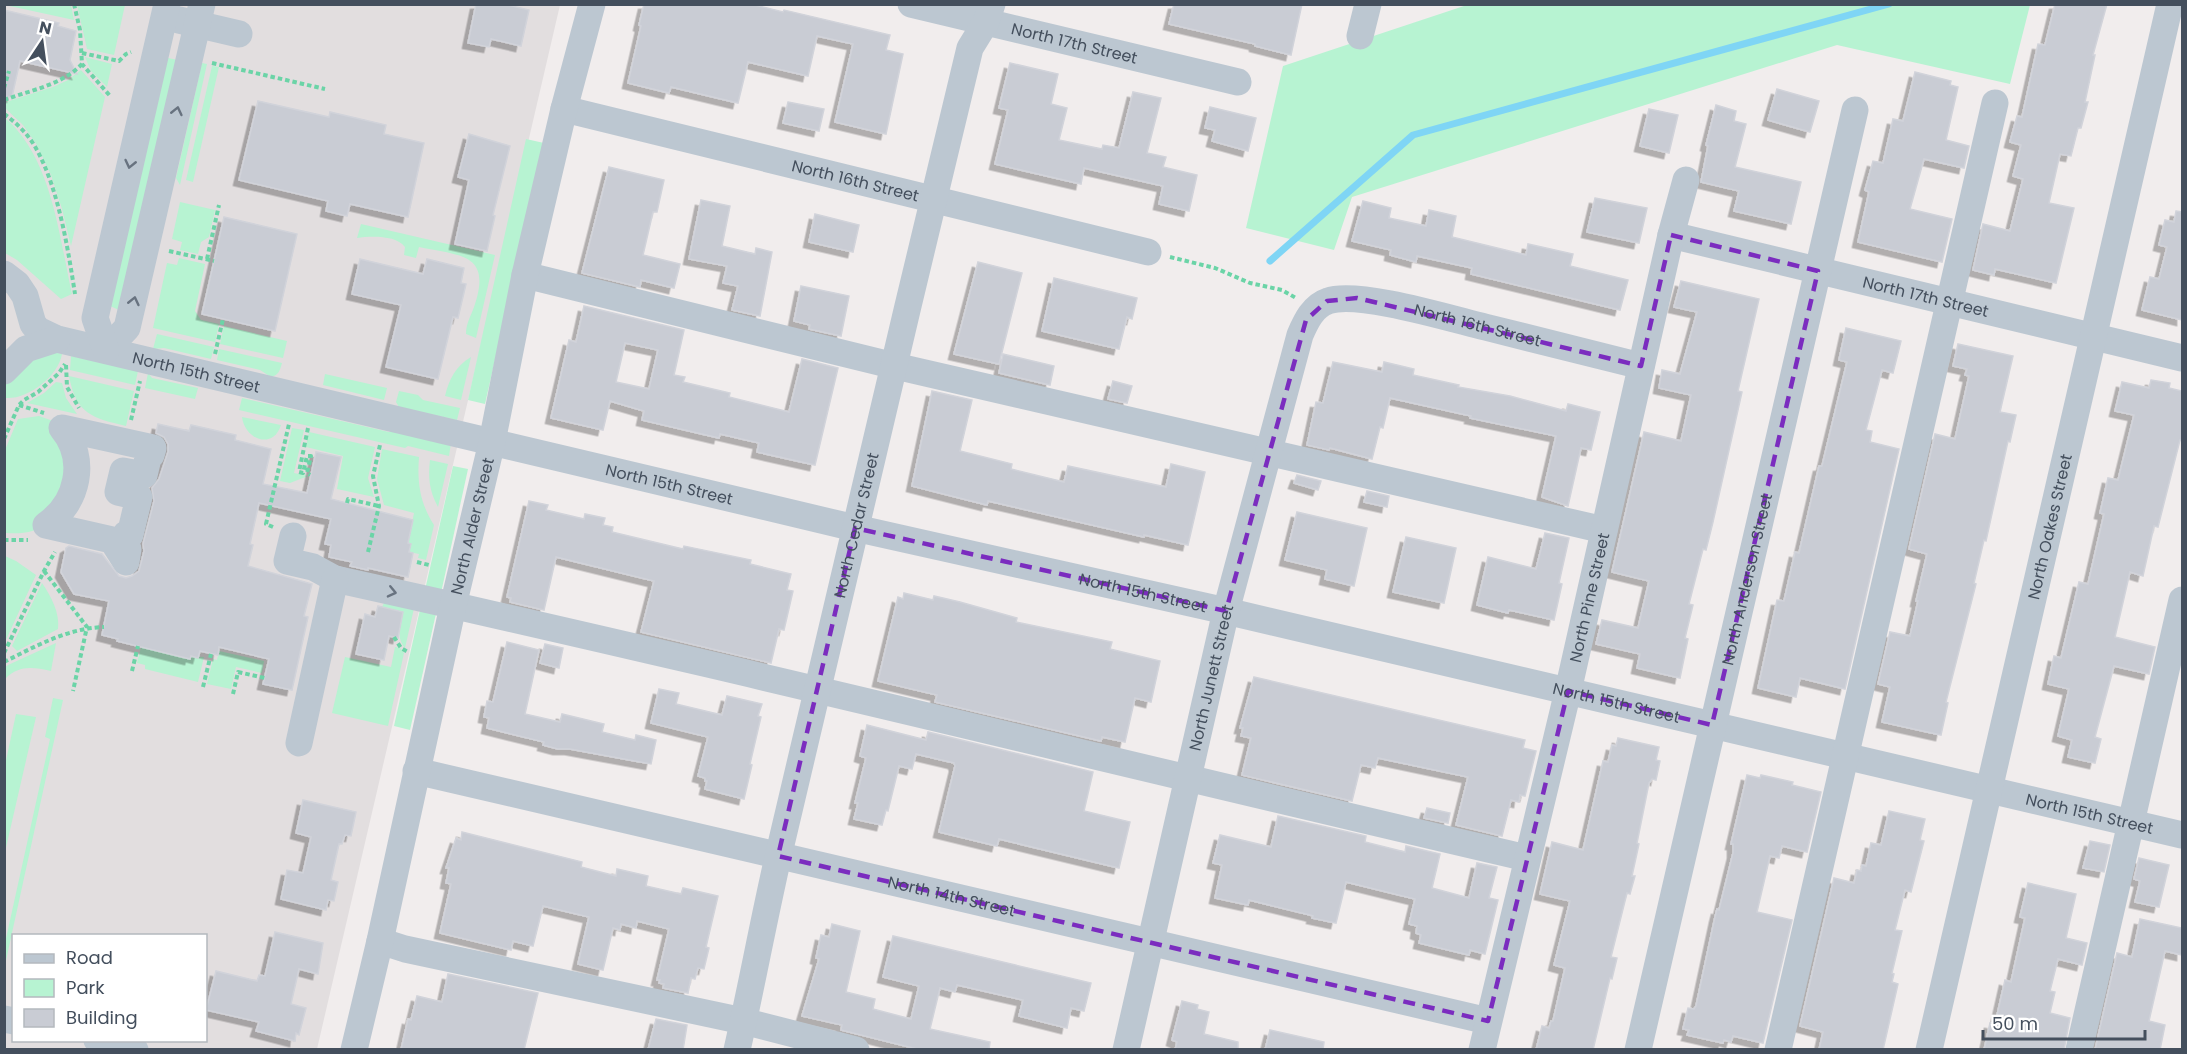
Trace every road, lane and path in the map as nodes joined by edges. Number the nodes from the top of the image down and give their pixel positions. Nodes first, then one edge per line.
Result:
1 (74, 4) edge
2 (592, 4) edge
3 (911, 4) edge
4 (1368, 4) edge
5 (2170, 4) edge
6 (166, 11) edge
7 (989, 13) edge
8 (199, 15) edge
9 (239, 34) dead end
10 (1360, 36) dead end
11 (156, 50) junction
12 (82, 53) junction
13 (189, 58) junction
14 (82, 64) junction
15 (9, 71) dead end
16 (1238, 82) dead end
17 (4, 88) edge
18 (325, 89) dead end
19 (111, 97) dead end
20 (4, 100) edge
21 (1995, 103) dead end
22 (564, 109) junction
23 (1855, 110) dead end
24 (4, 114) edge
25 (1686, 180) dead end
26 (933, 201) junction
27 (219, 205) dead end
28 (1671, 235) junction
29 (168, 250) dead end
30 (1148, 252) joint
31 (207, 259) junction
32 (214, 261) dead end
33 (1818, 271) junction
34 (4, 274) edge
35 (525, 275) junction
36 (76, 300) dead end
37 (1949, 303) junction
38 (1315, 309) junction
39 (223, 319) dead end
40 (2093, 336) junction
41 (62, 350) junction
42 (106, 350) junction
43 (2182, 358) edge
44 (895, 366) junction
45 (1641, 366) junction
46 (4, 371) edge
47 (211, 375) junction
48 (289, 424) dead end
49 (308, 428) dead end
50 (4, 439) edge
51 (492, 442) junction
52 (380, 445) dead end
53 (1268, 453) junction
54 (307, 474) dead end
55 (347, 503) dead end
56 (379, 506) junction
57 (855, 528) junction
58 (1604, 530) junction
59 (68, 531) junction
60 (293, 536) joint
61 (368, 552) dead end
62 (417, 562) dead end
63 (429, 565) dead end
64 (44, 571) junction
65 (335, 579) junction
66 (2182, 600) edge
67 (453, 606) junction
68 (1226, 611) junction
69 (87, 627) junction
70 (104, 627) dead end
71 (393, 637) dead end
72 (138, 646) dead end
73 (408, 652) dead end
74 (4, 653) edge
75 (210, 654) dead end
76 (4, 662) edge
77 (132, 671) dead end
78 (265, 678) dead end
79 (203, 687) dead end
80 (818, 689) junction
81 (73, 691) dead end
82 (1568, 691) junction
83 (233, 694) dead end
84 (1712, 725) junction
85 (299, 743) dead end
86 (1845, 756) junction
87 (416, 771) junction
88 (1187, 780) junction
89 (1988, 789) junction
90 (2132, 823) junction
91 (2182, 835) edge
92 (778, 856) junction
93 (1527, 858) junction
94 (380, 941) junction
95 (1151, 942) junction
96 (743, 1021) junction
97 (1488, 1021) junction
98 (101, 1042) edge
99 (135, 1050) edge
100 (354, 1050) edge
101 (736, 1050) edge
102 (856, 1050) edge
103 (1126, 1050) edge
104 (1482, 1050) edge
105 (1638, 1050) edge
106 (1778, 1050) edge
107 (1929, 1050) edge
108 (2079, 1050) edge

1 - 12 path
2 - 22 street, North Alder Street
3 - 7 street, North 17th Street
4 - 10 street
5 - 40 street, North Oakes Street
6 - 8 street
6 - 11 street
7 - 16 street, North 17th Street
7 - 26 street, North Cedar Street
8 - 9 street
8 - 13 street
11 - 12 path
11 -> 42 street
12 - 14 path
13 - 18 path
42 -> 13 street
14 - 19 path
14 - 20 path
15 - 17 path
21 - 37 street
22 - 26 street, North 16th Street
22 - 35 street, North Alder Street
23 - 33 street, North Anderson Street
24 - 36 path
25 - 28 street, North Pine Street
26 - 30 street, North 16th Street
26 - 44 street, North Cedar Street
27 - 31 path
28 - 33 street, North 17th Street
28 - 45 street, North Pine Street
29 - 31 path
30 - 38 path
31 - 32 path
33 - 37 street, North 17th Street
33 - 84 street, North Anderson Street
34 - 41 street
35 - 44 street
35 - 51 street, North Alder Street
37 - 40 street, North 17th Street
37 - 86 street
38 - 45 street, North 16th Street
38 - 53 street, North Junett Street
39 - 47 path
40 - 43 street, North 17th Street
40 - 89 street, North Oakes Street
41 - 42 street, North 15th Street
41 - 46 street
41 - 50 path
42 - 47 street, North 15th Street
44 - 53 street
44 - 57 street, North Cedar Street
45 - 58 street, North Pine Street
47 - 51 street, North 15th Street
48 - 60 path
49 - 54 path
51 - 57 street, North 15th Street
51 - 67 street, North Alder Street
52 - 56 path
53 - 58 street
53 - 68 street, North Junett Street
55 - 56 path
56 - 61 path
57 - 68 street, North 15th Street
57 - 80 street, North Cedar Street
58 - 82 street, North Pine Street
59 - 59 street
59 - 64 path
60 - 65 street
62 - 63 path
64 - 69 path
64 - 74 path
65 -> 67 street
65 - 85 street
66 - 90 street
67 - 80 street
67 - 87 street, North Alder Street
68 - 82 street, North 15th Street
68 - 88 street, North Junett Street
69 - 70 path
69 - 76 path
69 - 81 path
71 - 73 path
72 - 77 path
75 - 79 path
78 - 83 path
80 - 88 street
80 - 92 street, North Cedar Street
82 - 84 street, North 15th Street
82 - 93 street, North Pine Street
84 - 86 street, North 15th Street
84 - 105 street, North Anderson Street
86 - 89 street, North 15th Street
86 - 106 street
87 - 92 street, North 14th Street
87 - 94 street, North Alder Street
88 - 93 street
88 - 95 street, North Junett Street
89 - 90 street, North 15th Street
89 - 107 street, North Oakes Street
90 - 91 street, North 15th Street
90 - 108 street
92 - 95 street, North 14th Street
92 - 96 street, North Cedar Street
93 - 97 street, North Pine Street
94 - 96 street
94 - 100 street, North Alder Street
95 - 97 street, North 14th Street
95 - 103 street, North Junett Street
96 - 101 street, North Cedar Street
96 - 102 street
97 - 104 street, North Pine Street
98 - 99 street

